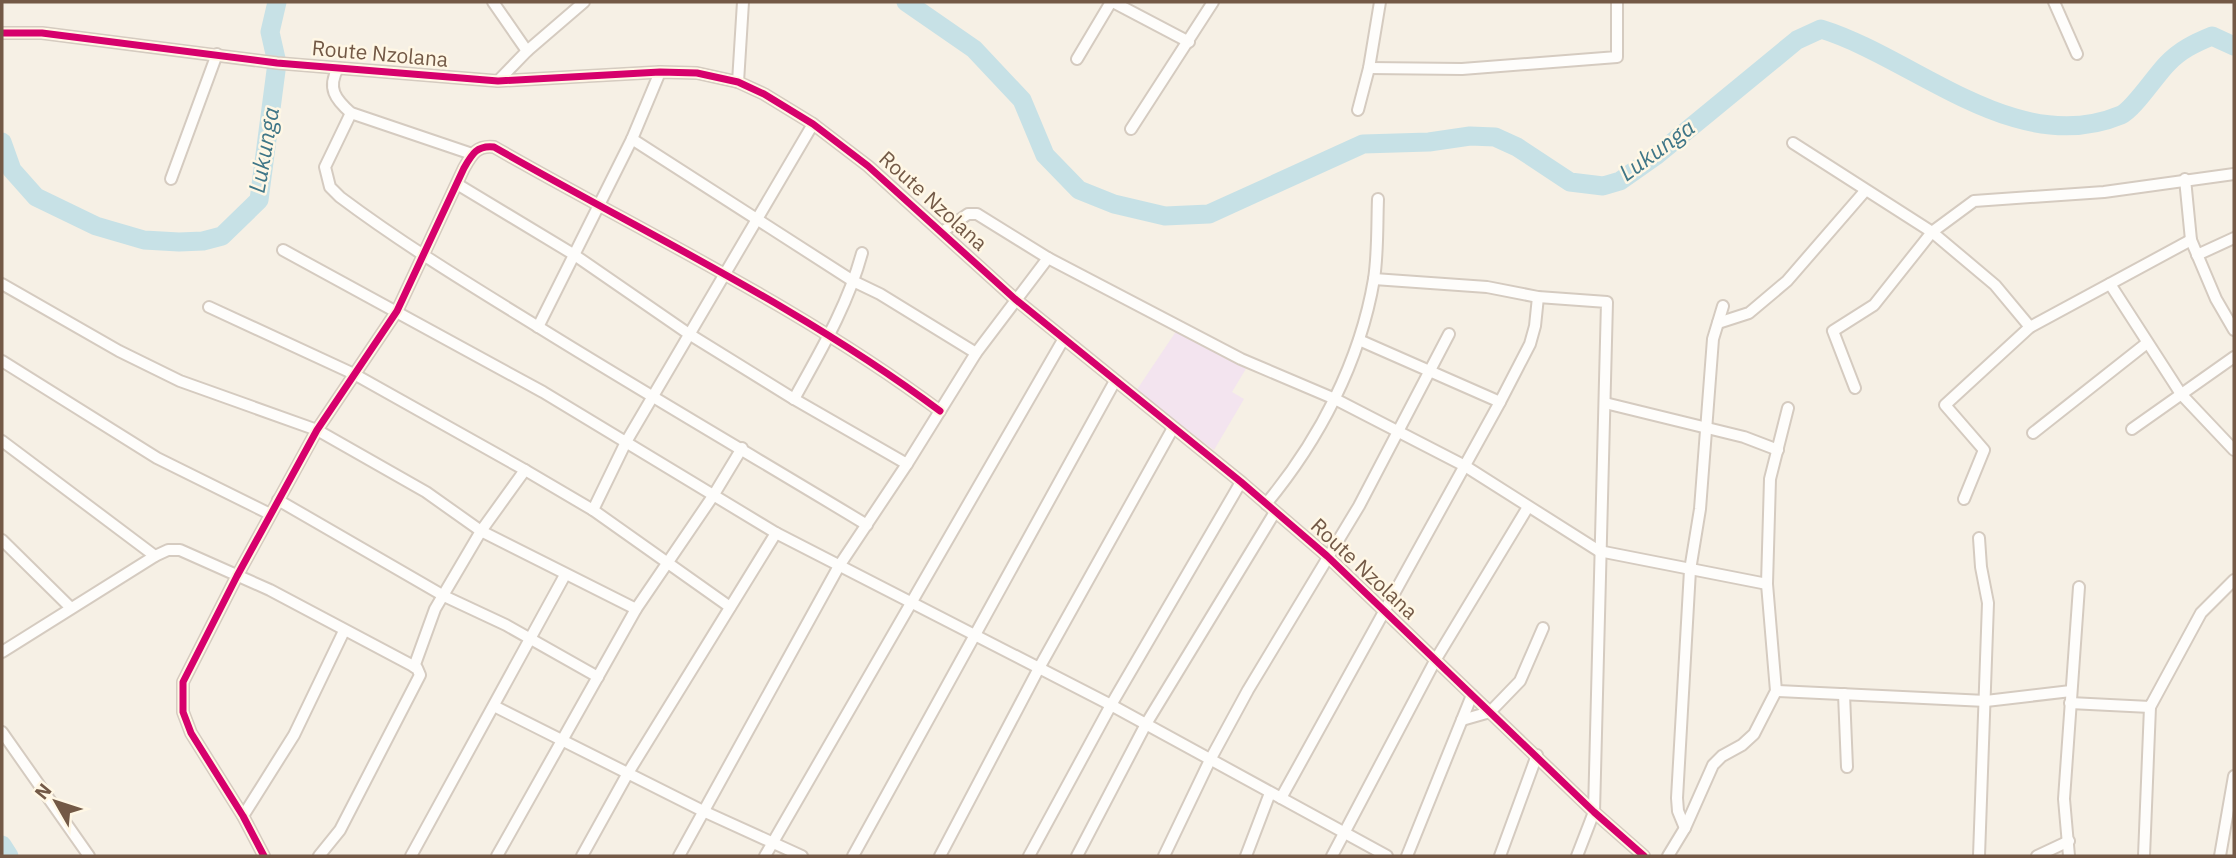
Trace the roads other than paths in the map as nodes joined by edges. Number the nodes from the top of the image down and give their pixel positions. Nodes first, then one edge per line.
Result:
1 (493, 2) edge
2 (584, 2) edge
3 (743, 2) edge
4 (1112, 2) edge
5 (1213, 2) edge
6 (1381, 2) edge
7 (1617, 2) edge
8 (2054, 2) edge
9 (2, 33) edge
10 (1189, 42) junction
11 (527, 51) junction
12 (218, 54) junction
13 (2077, 54) dead end
14 (1077, 59) dead end
15 (338, 68) junction
16 (1369, 68) junction
17 (660, 72) junction
18 (498, 81) junction
19 (738, 82) junction
20 (1358, 110) dead end
21 (351, 113) junction
22 (813, 124) junction
23 (1131, 129) dead end
24 (632, 139) junction
25 (1793, 143) dead end
26 (472, 154) junction
27 (2234, 174) edge
28 (171, 179) dead end
29 (2185, 179) junction
30 (457, 184) junction
31 (1865, 191) junction
32 (1378, 199) dead end
33 (599, 207) junction
34 (756, 218) junction
35 (942, 232) junction
36 (1932, 233) junction
37 (2234, 238) edge
38 (2191, 240) junction
39 (283, 250) dead end
40 (862, 253) dead end
41 (573, 254) junction
42 (2197, 255) junction
43 (423, 256) junction
44 (1048, 258) junction
45 (724, 273) junction
46 (1374, 279) junction
47 (853, 281) junction
48 (2, 284) edge
49 (2110, 284) junction
50 (1538, 297) junction
51 (1015, 299) junction
52 (1723, 306) dead end
53 (209, 307) dead end
54 (397, 311) junction
55 (1718, 323) junction
56 (538, 327) junction
57 (2030, 327) junction
58 (2234, 330) edge
59 (689, 334) junction
60 (1449, 334) dead end
61 (830, 335) junction
62 (1063, 340) junction
63 (1359, 340) junction
64 (2147, 343) junction
65 (976, 353) junction
66 (2234, 357) edge
67 (2, 361) edge
68 (1430, 370) junction
69 (354, 374) junction
70 (1115, 381) junction
71 (1855, 388) dead end
72 (2182, 394) junction
73 (652, 397) junction
74 (794, 399) junction
75 (1335, 399) junction
76 (1500, 402) junction
77 (1605, 403) junction
78 (1788, 408) dead end
79 (940, 411) junction
80 (1707, 427) junction
81 (1173, 428) junction
82 (2132, 429) dead end
83 (317, 430) junction
84 (1399, 433) junction
85 (2033, 433) dead end
86 (2, 441) edge
87 (626, 442) junction
88 (742, 448) junction
89 (1778, 450) junction
90 (2234, 450) edge
91 (907, 464) junction
92 (1465, 466) junction
93 (526, 470) junction
94 (1241, 482) junction
95 (713, 495) junction
96 (1964, 499) dead end
97 (278, 500) junction
98 (1266, 504) junction
99 (1528, 507) junction
100 (593, 510) junction
101 (1275, 512) junction
102 (270, 514) junction
103 (867, 525) junction
104 (481, 531) junction
105 (776, 533) junction
106 (1979, 538) dead end
107 (2, 540) edge
108 (1599, 551) junction
109 (155, 556) junction
110 (1327, 556) junction
111 (667, 563) junction
112 (839, 566) junction
113 (1690, 570) junction
114 (565, 575) junction
115 (237, 576) junction
116 (2234, 580) edge
117 (1767, 584) junction
118 (2079, 587) dead end
119 (444, 596) junction
120 (913, 603) junction
121 (730, 607) junction
122 (71, 608) junction
123 (636, 610) junction
124 (1384, 611) junction
125 (1543, 628) dead end
126 (344, 631) junction
127 (974, 634) junction
128 (529, 638) junction
129 (2, 652) edge
130 (1436, 659) junction
131 (414, 667) junction
132 (1039, 668) junction
133 (598, 677) junction
134 (1776, 691) junction
135 (2071, 691) junction
136 (1844, 694) junction
137 (1472, 695) junction
138 (1986, 701) junction
139 (2070, 703) junction
140 (1111, 705) junction
141 (494, 706) junction
142 (2150, 707) junction
143 (1490, 712) junction
144 (1462, 720) junction
145 (1146, 724) junction
146 (2, 732) edge
147 (562, 741) junction
148 (1537, 755) junction
149 (1210, 760) junction
150 (1847, 767) dead end
151 (628, 774) junction
152 (2234, 776) edge
153 (1270, 793) junction
154 (1281, 798) junction
155 (703, 811) junction
156 (1594, 812) junction
157 (243, 816) junction
158 (1685, 828) junction
159 (1344, 833) junction
160 (2069, 841) junction
161 (772, 843) junction
162 (89, 856) edge
163 (264, 856) edge
164 (319, 856) edge
165 (411, 856) edge
166 (497, 856) edge
167 (582, 856) edge
168 (679, 856) edge
169 (765, 856) edge
170 (802, 856) edge
171 (853, 856) edge
172 (940, 856) edge
173 (1029, 856) edge
174 (1077, 856) edge
175 (1164, 856) edge
176 (1246, 856) edge
177 (1332, 856) edge
178 (1387, 856) edge
179 (1407, 856) edge
180 (1500, 856) edge
181 (1577, 856) edge
182 (1644, 856) edge
183 (1668, 856) edge
184 (1979, 856) edge
185 (2037, 856) edge
186 (2069, 856) edge
187 (2144, 856) edge
188 (2220, 856) edge

1 - 11 street
2 - 11 street
3 - 19 street
4 - 10 street
4 - 14 street
5 - 10 street
6 - 16 street
7 - 16 street
8 - 13 street
9 - 12 street, Route Nzolana
10 - 23 street
11 - 18 street
12 - 15 street, Route Nzolana
12 - 28 street
15 - 18 street, Route Nzolana
15 - 21 street
16 - 20 street
17 - 18 street, Route Nzolana
17 - 19 street, Route Nzolana
17 - 24 street
19 - 22 street, Route Nzolana
21 - 26 street
21 - 43 street
22 - 34 street
22 - 35 street, Route Nzolana
24 - 33 street
24 - 34 street
25 - 31 street
26 - 30 street
26 - 33 street
27 - 29 street
29 - 36 street
29 - 38 street
30 - 41 street
30 - 43 street
31 - 36 street
31 - 55 street
32 - 46 street
33 - 41 street
33 - 45 street
34 - 45 street
34 - 47 street
35 - 44 street
35 - 51 street, Route Nzolana
36 - 57 street
36 - 71 street
37 - 42 street
38 - 42 street
38 - 49 street
39 - 54 street
40 - 47 street
41 - 56 street
41 - 59 street
42 - 58 street
43 - 54 street
43 - 56 street
44 - 51 street
44 - 75 street
45 - 59 street
45 - 61 street
46 - 50 street
46 - 63 street
47 - 61 street
47 - 65 street
48 - 83 street
49 - 57 street
49 - 64 street
50 - 76 street
50 - 77 street
51 - 62 street, Route Nzolana
51 - 65 street
52 - 55 street
53 - 69 street
54 - 69 street
54 - 87 street
55 - 80 street
56 - 73 street
57 - 96 street
59 - 73 street
59 - 74 street
60 - 68 street
61 - 74 street
61 - 79 street
62 - 70 street, Route Nzolana
62 - 120 street
63 - 68 street
63 - 75 street
64 - 72 street
64 - 85 street
65 - 79 street
66 - 72 street
67 - 102 street
68 - 76 street
68 - 84 street
69 - 83 street
69 - 93 street
70 - 81 street, Route Nzolana
70 - 127 street
72 - 82 street
72 - 90 street
73 - 87 street
73 - 88 street
74 - 91 street
75 - 84 street
75 - 98 street
76 - 92 street
77 - 80 street
77 - 108 street
78 - 89 street
79 - 91 street
80 - 89 street
80 - 113 street
81 - 94 street, Route Nzolana
81 - 132 street
83 - 97 street
83 - 104 street
84 - 92 street
84 - 110 street
86 - 109 street
87 - 95 street
87 - 100 street
88 - 95 street
88 - 103 street
89 - 117 street
91 - 103 street
92 - 99 street
92 - 124 street
93 - 100 street
93 - 104 street
94 - 98 street, Route Nzolana
94 - 140 street
95 - 105 street
95 - 111 street
97 - 102 street
97 - 119 street
98 - 101 street, Route Nzolana
99 - 108 street
99 - 130 street
100 - 111 street
101 - 110 street, Route Nzolana
101 - 145 street
102 - 115 street
103 - 112 street
104 - 114 street
104 - 119 street
105 - 112 street
105 - 121 street
106 - 138 street
107 - 122 street
108 - 113 street
108 - 156 street
109 - 115 street
109 - 122 street
110 - 124 street, Route Nzolana
110 - 149 street
111 - 121 street
111 - 123 street
112 - 120 street
112 - 155 street
113 - 117 street
113 - 158 street
114 - 123 street
114 - 128 street
115 - 126 street
115 - 157 street
116 - 142 street
117 - 134 street
118 - 135 street
119 - 128 street
119 - 131 street
120 - 127 street
120 - 161 street
121 - 151 street
122 - 129 street
123 - 133 street
124 - 130 street, Route Nzolana
124 - 154 street
125 - 143 street
126 - 131 street
126 - 157 street
127 - 132 street
127 - 171 street
128 - 133 street
128 - 141 street
130 - 137 street, Route Nzolana
130 - 159 street
131 - 164 street
132 - 140 street
132 - 172 street
133 - 147 street
134 - 136 street
134 - 158 street
135 - 138 street
135 - 139 street
136 - 138 street
136 - 150 street
137 - 143 street, Route Nzolana
137 - 144 street
138 - 184 street
139 - 142 street
139 - 160 street
140 - 145 street
140 - 173 street
141 - 147 street
141 - 165 street
142 - 187 street
143 - 144 street
143 - 148 street, Route Nzolana
144 - 179 street
145 - 149 street
145 - 174 street
146 - 162 street
147 - 151 street
147 - 166 street
148 - 156 street, Route Nzolana
148 - 180 street
149 - 153 street
149 - 175 street
151 - 155 street
151 - 167 street
152 - 188 street
153 - 154 street
153 - 176 street
154 - 159 street
155 - 161 street
155 - 168 street
156 - 181 street
156 - 182 street, Route Nzolana
157 - 163 street
158 - 183 street
159 - 177 street
159 - 178 street
160 - 185 street
160 - 186 street
161 - 169 street
161 - 170 street

